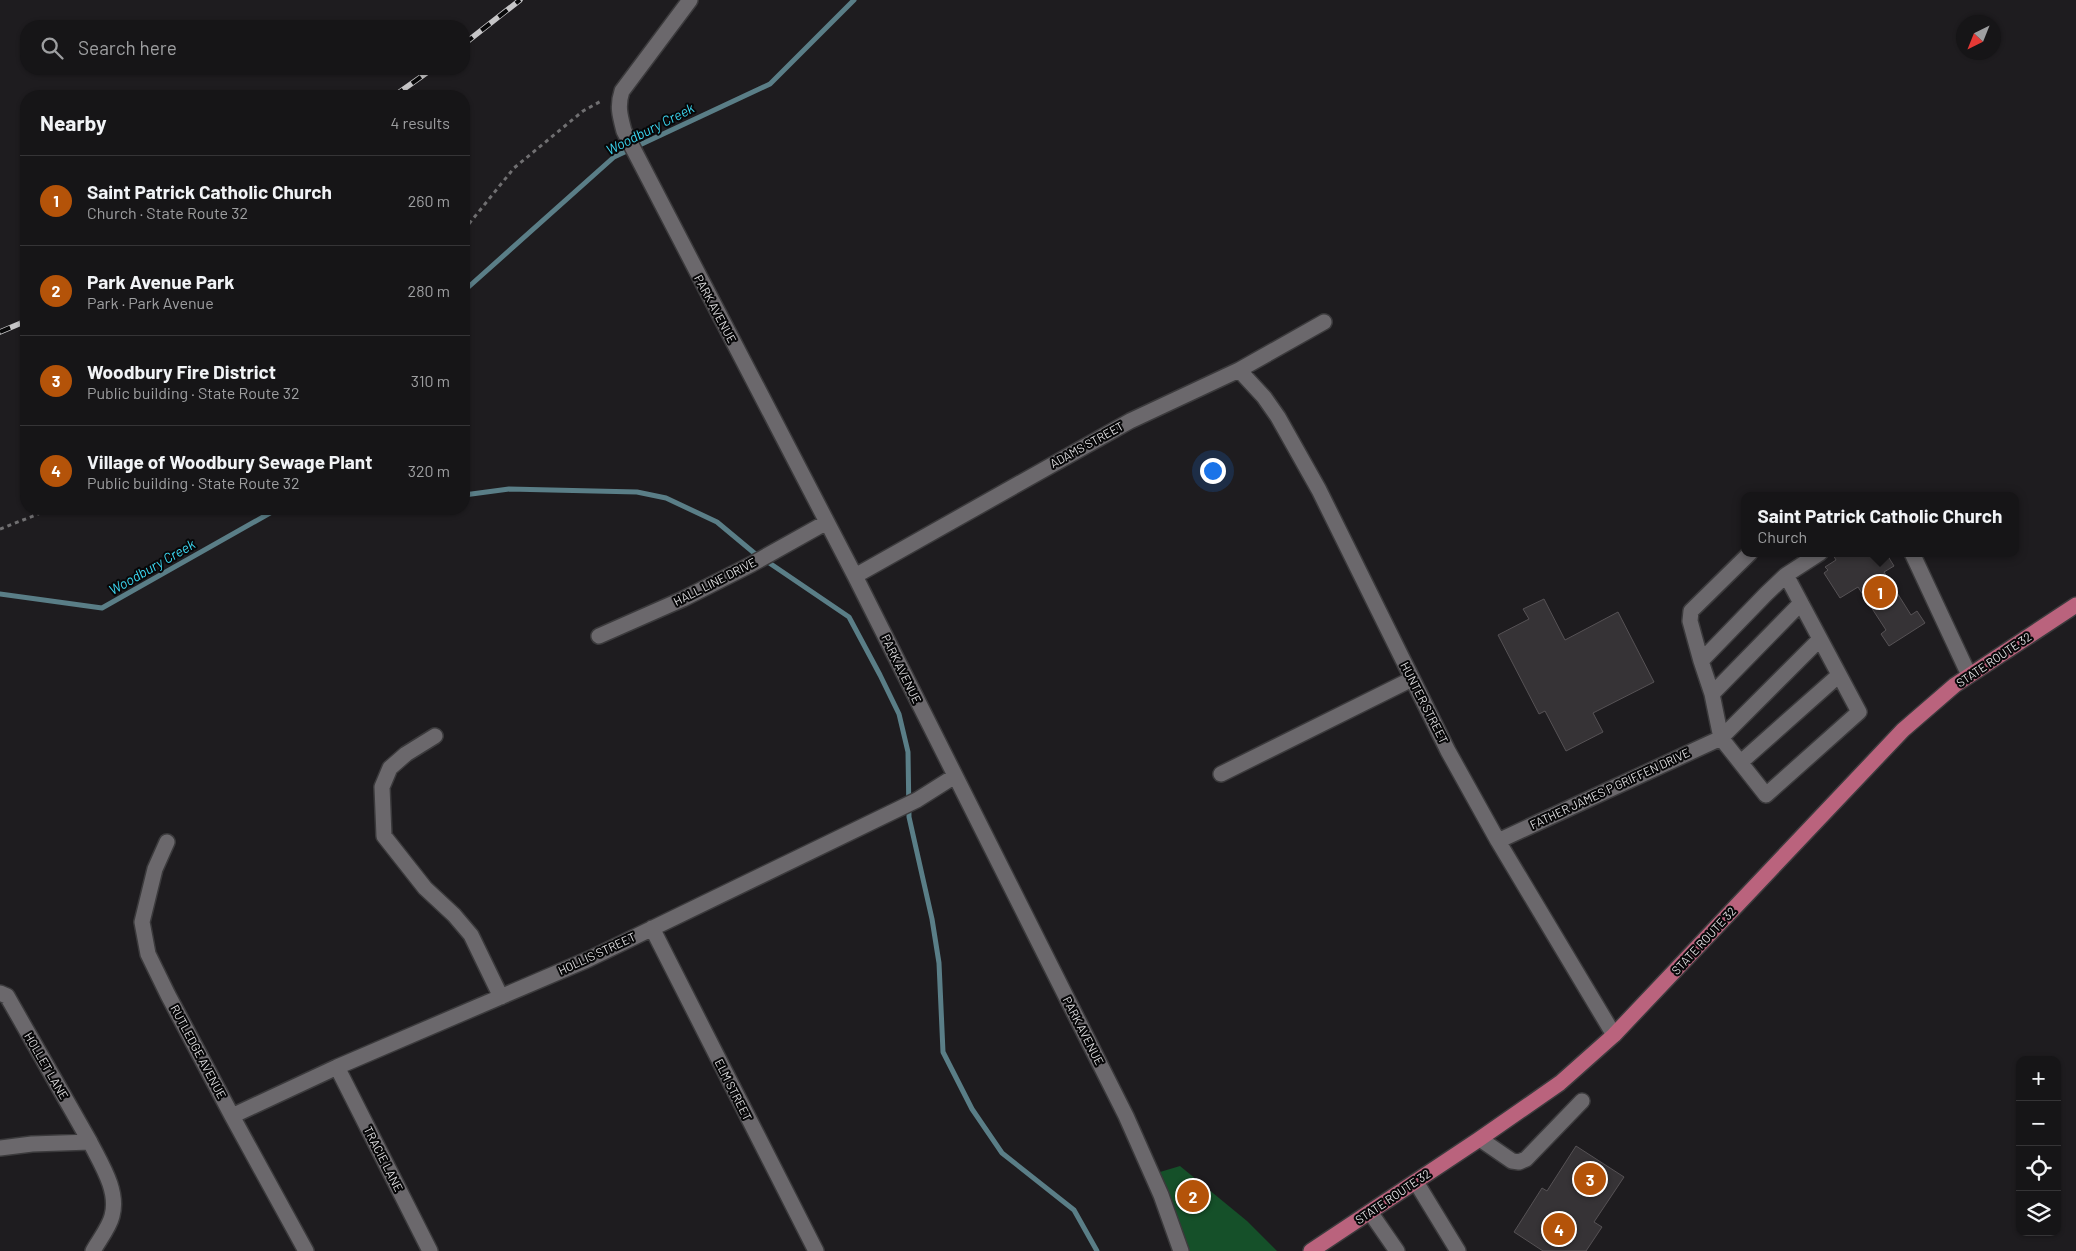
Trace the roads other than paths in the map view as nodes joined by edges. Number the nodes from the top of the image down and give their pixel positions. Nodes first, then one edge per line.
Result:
1 (690, 0) edge
2 (1324, 322) dead end
3 (1239, 370) junction
4 (827, 522) junction
5 (1746, 557) edge
6 (1814, 557) edge
7 (1914, 557) edge
8 (1786, 575) junction
9 (855, 576) junction
10 (1800, 604) junction
11 (2076, 606) edge
12 (599, 636) dead end
13 (1820, 639) junction
14 (1702, 661) junction
15 (1839, 675) junction
16 (1969, 675) junction
17 (1412, 679) junction
18 (1712, 694) junction
19 (435, 736) dead end
20 (1722, 738) junction
21 (1740, 762) junction
22 (1221, 774) dead end
23 (954, 776) junction
24 (1498, 841) junction
25 (166, 842) dead end
26 (652, 928) junction
27 (0, 993) edge
28 (502, 997) junction
29 (1614, 1035) junction
30 (337, 1067) junction
31 (1582, 1101) dead end
32 (232, 1116) junction
33 (1480, 1139) junction
34 (90, 1142) junction
35 (0, 1148) edge
36 (1416, 1182) junction
37 (1370, 1212) junction
38 (93, 1251) edge
39 (306, 1251) edge
40 (430, 1251) edge
41 (816, 1251) edge
42 (1181, 1251) edge
43 (1311, 1251) edge
44 (1397, 1251) edge
45 (1458, 1251) edge

1 - 4 street, PARK AVENUE
2 - 3 street, ADAMS STREET
3 - 9 street, ADAMS STREET
3 - 17 street, HUNTER STREET
4 - 9 street, PARK AVENUE
4 - 12 street, HALL LINE DRIVE
5 - 14 street
6 - 8 street
7 - 16 street
8 - 10 street
8 - 14 street
9 - 23 street, PARK AVENUE
10 - 13 street
10 - 18 street
11 - 16 main road, STATE ROUTE 32
13 - 15 street
13 - 20 street
14 - 18 street
15 - 21 street
15 - 21 street
16 - 29 main road, STATE ROUTE 32
17 - 22 street
17 - 24 street, HUNTER STREET
18 - 20 street
19 - 28 street
20 - 21 street
20 - 24 street, FATHER JAMES P GRIFFEN DRIVE
23 - 26 street, HOLLIS STREET
23 - 42 street, PARK AVENUE
24 - 29 street, HUNTER STREET
25 - 32 street, RUTLEDGE AVENUE
26 - 28 street, HOLLIS STREET
26 - 41 street, ELM STREET
27 - 34 street, HOLLET LANE
28 - 30 street, HOLLIS STREET
29 - 33 main road, STATE ROUTE 32
30 - 32 street, HOLLIS STREET
30 - 40 street, TRACIE LANE
31 - 33 street
32 - 39 street, RUTLEDGE AVENUE
33 - 36 main road, STATE ROUTE 32
34 - 35 street
34 - 38 street, HOLLET LANE
36 - 37 main road, STATE ROUTE 32
36 - 45 street
37 - 43 main road, STATE ROUTE 32
37 - 44 street

